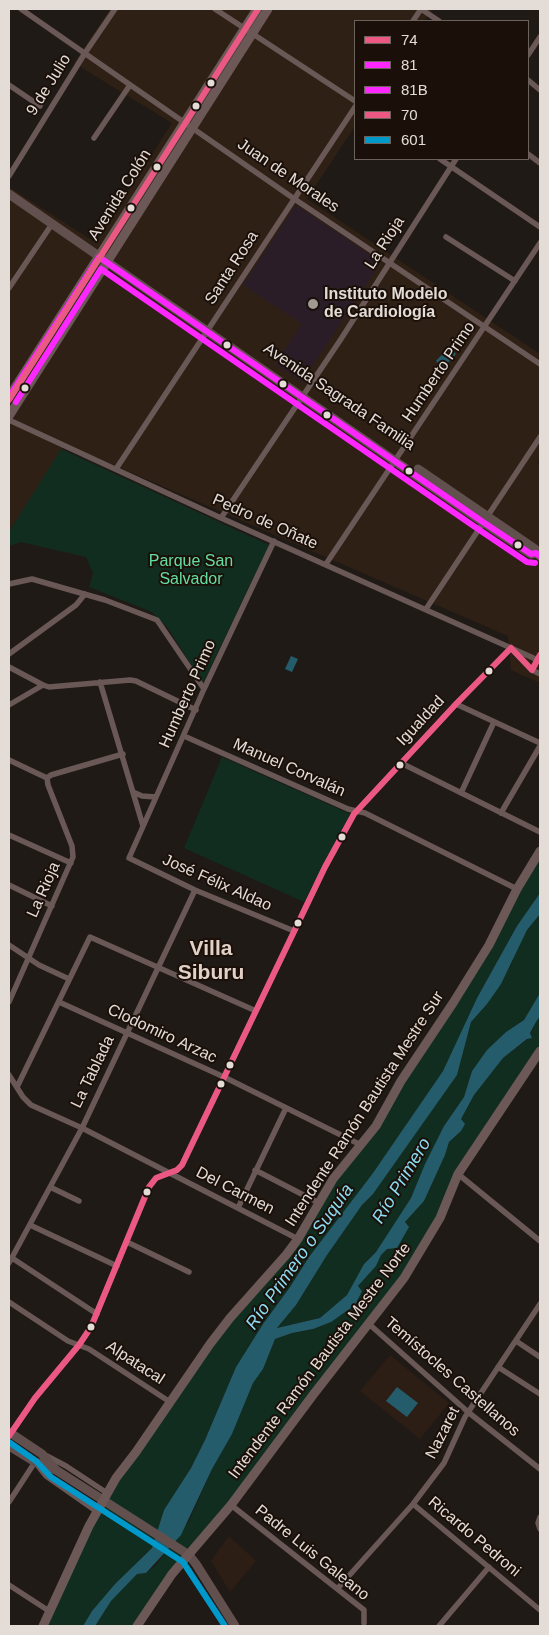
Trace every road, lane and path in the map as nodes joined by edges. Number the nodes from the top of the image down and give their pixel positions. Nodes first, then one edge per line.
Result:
1 (21, 9) edge
2 (115, 9) edge
3 (215, 9) edge
4 (256, 9) edge
5 (268, 9) edge
6 (421, 9) edge
7 (414, 20) edge
8 (438, 20) edge
9 (244, 28) junction
10 (253, 32) junction
11 (540, 37) edge
12 (85, 53) junction
13 (529, 53) edge
14 (529, 81) edge
15 (9, 85) edge
16 (130, 85) junction
17 (540, 90) edge
18 (354, 99) edge
19 (40, 106) dead end
20 (354, 107) edge
21 (188, 124) junction
22 (94, 138) dead end
23 (529, 155) edge
24 (442, 160) edge
25 (455, 160) edge
26 (540, 163) edge
27 (451, 166) junction
28 (9, 176) edge
29 (9, 194) edge
30 (293, 198) junction
31 (52, 224) junction
32 (540, 227) edge
33 (446, 237) dead end
34 (540, 243) edge
35 (103, 259) junction
36 (389, 261) junction
37 (515, 282) junction
38 (9, 288) edge
39 (486, 327) junction
40 (208, 330) junction
41 (540, 364) edge
42 (304, 394) junction
43 (9, 397) edge
44 (9, 418) edge
45 (540, 437) edge
46 (397, 458) junction
47 (116, 469) junction
48 (221, 518) junction
49 (485, 519) junction
50 (274, 541) junction
51 (539, 552) edge
52 (326, 564) junction
53 (9, 584) edge
54 (85, 594) junction
55 (426, 609) junction
56 (511, 648) junction
57 (9, 654) edge
58 (539, 658) edge
59 (9, 668) edge
60 (532, 670) junction
61 (540, 674) edge
62 (100, 682) junction
63 (44, 685) junction
64 (204, 689) junction
65 (456, 704) junction
66 (9, 705) edge
67 (196, 710) junction
68 (494, 722) junction
69 (184, 736) junction
70 (540, 745) edge
71 (123, 754) junction
72 (9, 760) edge
73 (401, 763) junction
74 (47, 778) junction
75 (134, 792) junction
76 (461, 793) junction
77 (156, 797) junction
78 (356, 811) junction
79 (501, 813) junction
80 (143, 826) junction
81 (540, 832) edge
82 (9, 835) edge
83 (540, 851) edge
84 (129, 858) joint
85 (71, 863) junction
86 (9, 885) edge
87 (517, 889) junction
88 (195, 890) junction
89 (52, 906) junction
90 (294, 931) junction
91 (9, 945) edge
92 (28, 959) junction
93 (158, 968) junction
94 (70, 978) junction
95 (9, 1002) edge
96 (59, 1002) junction
97 (256, 1011) junction
98 (128, 1033) junction
99 (540, 1051) edge
100 (9, 1075) edge
101 (224, 1077) junction
102 (17, 1087) junction
103 (286, 1108) junction
104 (82, 1128) junction
105 (360, 1145) junction
106 (255, 1170) junction
107 (169, 1173) junction
108 (458, 1174) junction
109 (50, 1187) junction
110 (79, 1201) dead end
111 (319, 1203) junction
112 (238, 1208) junction
113 (30, 1225) junction
114 (298, 1239) junction
115 (540, 1241) edge
116 (126, 1242) junction
117 (10, 1261) edge
118 (117, 1266) junction
119 (189, 1272) dead end
120 (9, 1302) edge
121 (540, 1304) edge
122 (97, 1314) junction
123 (369, 1324) junction
124 (516, 1341) junction
125 (79, 1345) junction
126 (540, 1357) edge
127 (498, 1367) junction
128 (540, 1394) edge
129 (170, 1402) junction
130 (468, 1412) junction
131 (9, 1434) edge
132 (9, 1446) edge
133 (42, 1454) junction
134 (35, 1462) junction
135 (540, 1469) edge
136 (56, 1470) junction
137 (107, 1493) junction
138 (9, 1502) edge
139 (413, 1504) junction
140 (231, 1505) junction
141 (96, 1511) junction
142 (540, 1517) edge
143 (540, 1529) edge
144 (187, 1553) junction
145 (489, 1566) junction
146 (9, 1585) edge
147 (338, 1588) junction
148 (540, 1610) edge
149 (49, 1611) junction
150 (364, 1625) edge
151 (43, 1626) edge
152 (137, 1626) edge
153 (235, 1626) edge
154 (439, 1626) edge

1 - 12 street, Juan de Morales
2 - 12 street, 9 de Julio
3 - 9 street
4 - 9 main road, Avenida Colón
5 - 10 main road, Avenida Colón
6 - 7 street
6 - 8 street
9 - 10 street
9 - 21 main road, Avenida Colón
10 - 18 street
10 - 21 main road, Avenida Colón
11 - 13 street
12 - 16 street, Juan de Morales
12 - 28 street, 9 de Julio
14 - 17 street
15 - 19 street
16 - 21 street, Juan de Morales
16 - 22 street
20 - 30 street, Santa Rosa
21 - 30 street, Juan de Morales
21 - 35 main road, Avenida Colón
23 - 26 street
24 - 27 street
25 - 27 street, La Rioja
27 - 32 street
27 - 36 street, La Rioja
29 - 31 main road, Avenida Sagrada Familia
30 - 36 street, Juan de Morales
30 - 40 street, Santa Rosa
31 - 35 main road, Avenida Sagrada Familia
31 - 38 street
33 - 37 street
34 - 37 street, Humberto Primo
35 - 40 main road, Avenida Sagrada Familia
35 - 43 main road, Avenida Colón
35 - 44 main road, Avenida Colón
36 - 39 street, Juan de Morales
36 - 42 street, La Rioja
37 - 39 street, Humberto Primo
39 - 41 street, Juan de Morales
39 - 46 street, Humberto Primo
40 - 42 main road, Avenida Sagrada Familia
40 - 47 street, Santa Rosa
42 - 46 main road, Avenida Sagrada Familia
42 - 48 street, La Rioja
44 - 47 street, Pedro de Oñate
45 - 49 street
46 - 49 main road, Avenida Sagrada Familia
46 - 52 street, Humberto Primo
47 - 48 street, Pedro de Oñate
48 - 50 street, Pedro de Oñate
49 - 51 main road, Avenida Sagrada Familia
49 - 55 street
50 - 52 street, Pedro de Oñate
50 - 64 street, Humberto Primo
52 - 55 street, Pedro de Oñate
53 - 54 street
54 - 57 street
54 - 64 street
55 - 56 street, Pedro de Oñate
56 - 58 street, Pedro de Oñate
56 - 60 street, Pedro de Oñate
56 - 65 street, Igualdad
58 - 60 street
59 - 63 street
60 - 61 street, Pedro de Oñate
62 - 63 street
62 - 67 street
62 - 71 street
63 - 66 street
64 - 67 street, Humberto Primo
65 - 68 street
65 - 73 street, Igualdad
67 - 69 street, Humberto Primo
68 - 70 street
68 - 76 street
69 - 77 street, Humberto Primo
69 - 78 street, Manuel Corvalán
70 - 79 street
71 - 74 street
71 - 75 street
72 - 74 street
73 - 76 street
73 - 78 street, Igualdad
74 - 85 street, La Rioja
75 - 77 street
75 - 80 street
76 - 79 street
77 - 80 street, Humberto Primo
78 - 87 street, Manuel Corvalán
78 - 90 street, Igualdad
79 - 81 street
80 - 84 street, Humberto Primo
82 - 85 street
83 - 87 main road, Intendente Ramón Bautista Mestre Sur
84 - 88 street, José Félix Aldao
85 - 89 street, La Rioja
86 - 89 street
87 - 105 main road, Intendente Ramón Bautista Mestre Sur
88 - 90 street, José Félix Aldao
88 - 93 street, La Tablada
89 - 92 street, La Rioja
90 - 97 street, Igualdad
91 - 92 street
92 - 94 street
92 - 95 street, La Rioja
93 - 94 street
93 - 97 street
93 - 98 street, La Tablada
94 - 96 street
96 - 98 street, Clodomiro Arzac
96 - 102 street
97 - 101 street, Igualdad
98 - 101 street, Clodomiro Arzac
98 - 104 street, La Tablada
99 - 108 main road, Intendente Ramón Bautista Mestre Norte
100 - 102 street, Del Carmen
101 - 103 street, Clodomiro Arzac
101 - 107 street, Igualdad
102 - 104 street, Del Carmen
103 - 105 street, Clodomiro Arzac
103 - 106 street
104 - 107 street, Del Carmen
104 - 109 street, La Tablada
105 - 111 main road, Intendente Ramón Bautista Mestre Sur
106 - 111 street
106 - 112 street
107 - 112 street, Del Carmen
107 - 116 street, Igualdad
108 - 115 street
108 - 123 main road, Intendente Ramón Bautista Mestre Norte
109 - 110 street
109 - 113 street, La Tablada
111 - 114 main road, Intendente Ramón Bautista Mestre Sur
112 - 114 street, Del Carmen
113 - 117 street, La Tablada
113 - 118 street
114 - 129 main road, Intendente Ramón Bautista Mestre Sur
116 - 118 street, Igualdad
116 - 119 street
117 - 122 street
118 - 122 street, Igualdad
120 - 125 street, Alpatacal
121 - 124 street, Nazaret
122 - 125 street, Igualdad
123 - 130 street, Temístocles Castellanos
123 - 140 main road, Intendente Ramón Bautista Mestre Norte
124 - 126 street
124 - 127 street, Nazaret
125 - 129 street, Alpatacal
125 - 131 street, Igualdad
127 - 128 street
127 - 130 street, Nazaret
129 - 137 main road, Intendente Ramón Bautista Mestre Sur
130 - 135 street, Temístocles Castellanos
130 - 139 street, Nazaret
131 - 133 main road
132 - 134 main road
133 - 136 main road
133 - 137 street
134 - 136 main road
134 - 138 street
134 - 141 street
136 - 144 main road
137 - 141 main road, Intendente Ramón Bautista Mestre Sur
139 - 145 street, Ricardo Pedroni
139 - 147 street, Nazaret
140 - 144 main road, Intendente Ramón Bautista Mestre Norte
140 - 147 street, Padre Luis Galeano
141 - 149 main road, Intendente Ramón Bautista Mestre Sur
142 - 143 street
144 - 152 main road, Intendente Ramón Bautista Mestre Norte
144 - 153 main road
145 - 148 street, Ricardo Pedroni
145 - 154 street
146 - 149 street
147 - 150 street, Padre Luis Galeano
149 - 151 main road, Intendente Ramón Bautista Mestre Sur

